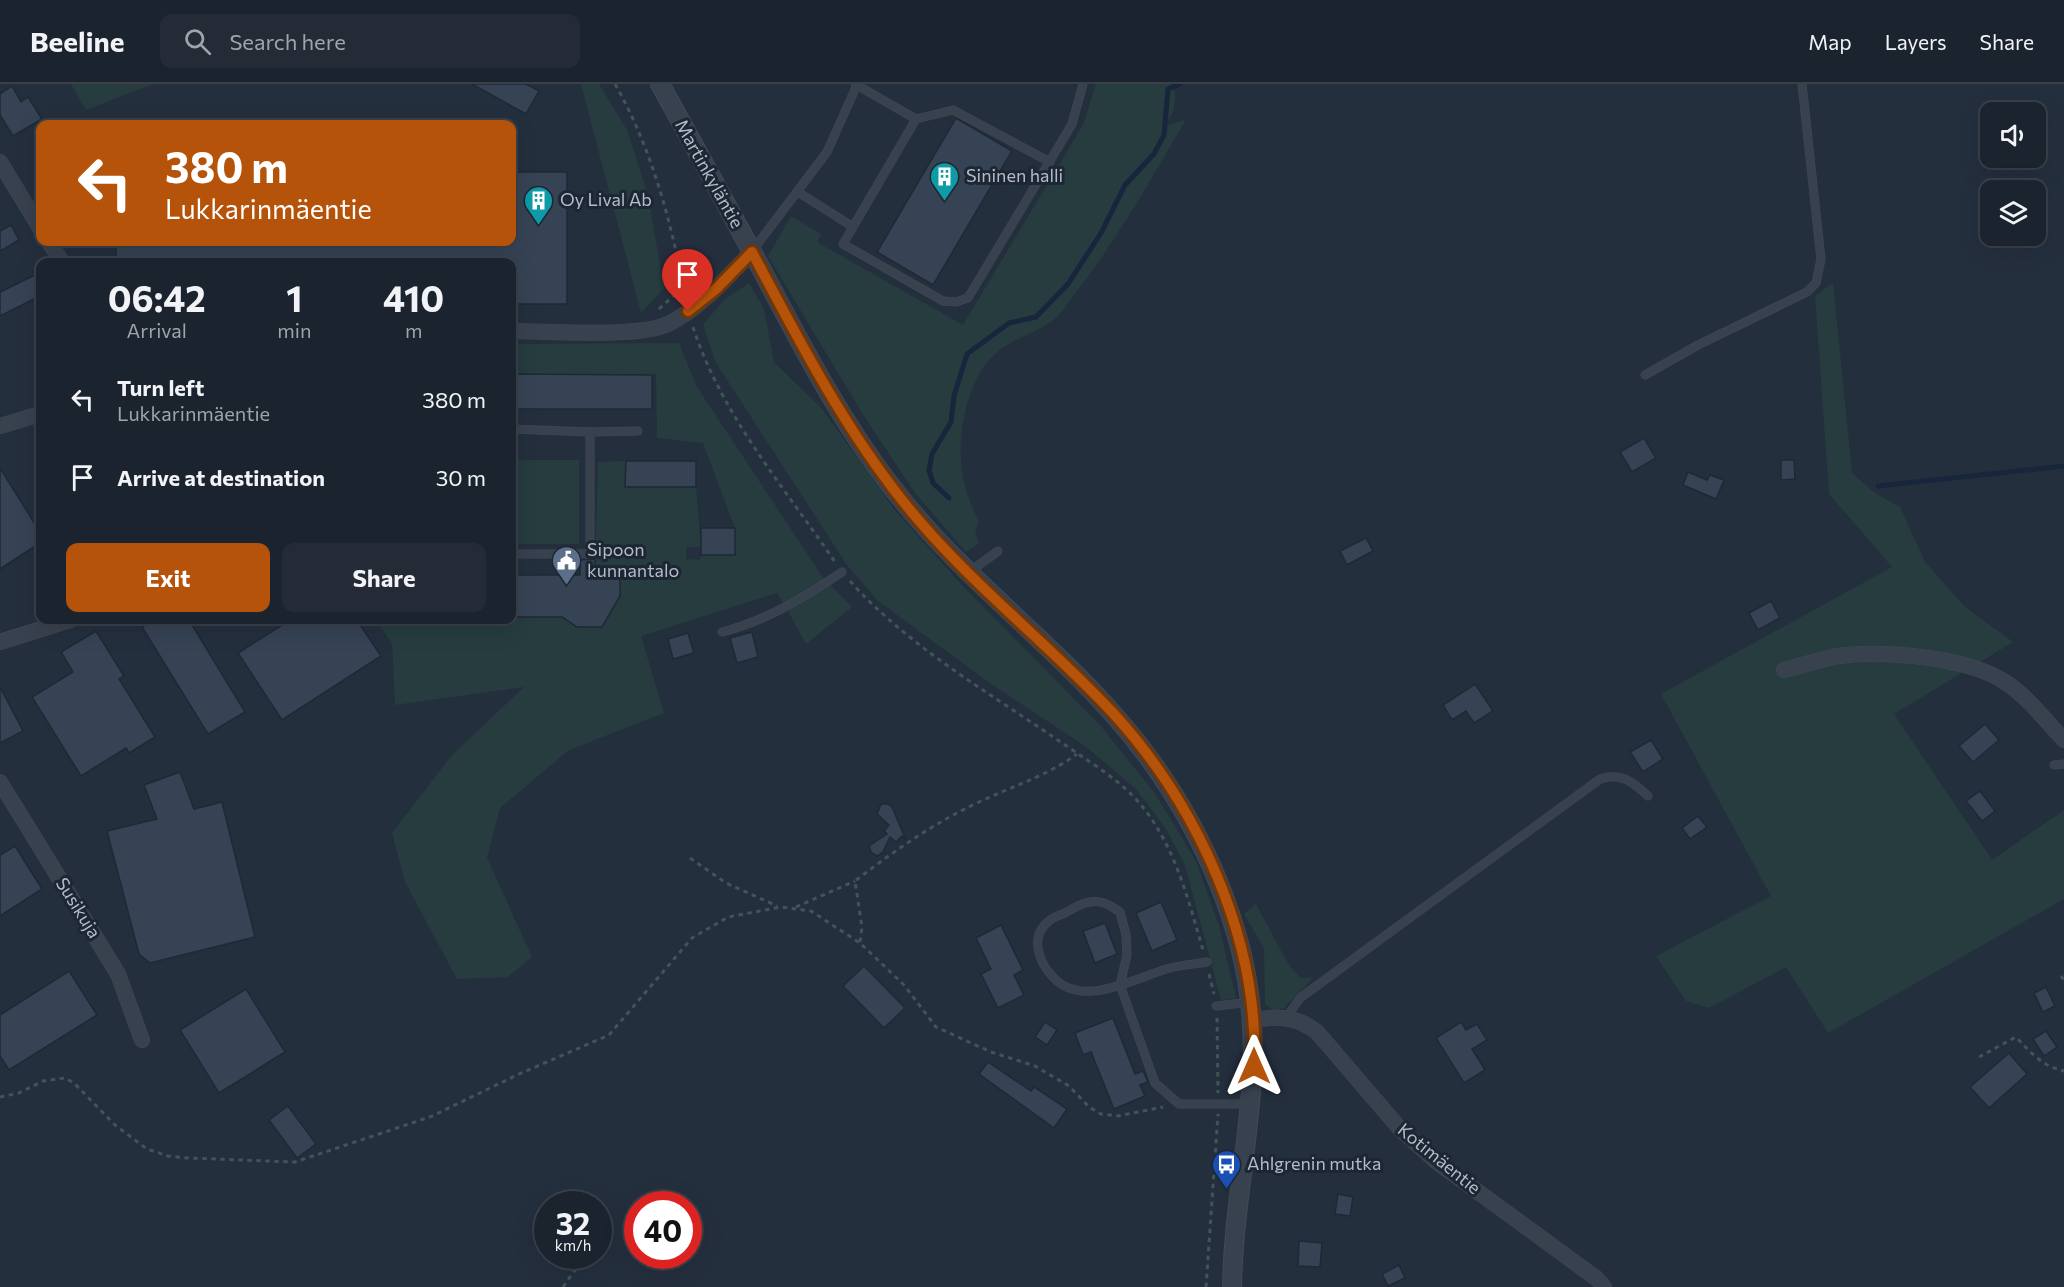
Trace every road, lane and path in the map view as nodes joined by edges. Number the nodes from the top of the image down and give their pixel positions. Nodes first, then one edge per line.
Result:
1 (615, 84) edge
2 (660, 84) edge
3 (1083, 84) edge
4 (1802, 84) edge
5 (856, 85) edge
6 (916, 119) junction
7 (0, 162) edge
8 (1050, 162) junction
9 (798, 192) junction
10 (36, 221) edge
11 (853, 227) junction
12 (752, 252) junction
13 (682, 279) dead end
14 (684, 287) dead end
15 (650, 313) dead end
16 (516, 331) edge
17 (694, 331) dead end
18 (1645, 375) dead end
19 (36, 415) edge
20 (0, 426) edge
21 (516, 429) edge
22 (638, 431) dead end
23 (590, 432) junction
24 (998, 551) dead end
25 (516, 554) edge
26 (842, 572) junction
27 (968, 573) junction
28 (57, 624) edge
29 (722, 632) dead end
30 (0, 642) edge
31 (1784, 670) dead end
32 (2064, 740) edge
33 (1077, 754) junction
34 (2064, 764) edge
35 (2054, 765) dead end
36 (0, 782) edge
37 (1648, 796) dead end
38 (690, 858) dead end
39 (855, 881) junction
40 (782, 907) junction
41 (794, 908) junction
42 (860, 943) junction
43 (1207, 962) junction
44 (1120, 985) junction
45 (1216, 1006) junction
46 (1252, 1011) junction
47 (1286, 1018) junction
48 (142, 1040) dead end
49 (1979, 1057) dead end
50 (2064, 1071) edge
51 (0, 1097) edge
52 (1218, 1102) junction
53 (1179, 1104) junction
54 (1252, 1104) junction
55 (576, 1269) edge
56 (563, 1287) edge
57 (1206, 1287) edge
58 (1232, 1287) edge
59 (1604, 1287) edge

1 - 13 path
2 - 12 street, Martinkyläntie
3 - 8 lane
4 - 18 lane
5 - 6 lane
5 - 9 lane
6 - 8 lane
6 - 11 lane
7 - 10 street
8 - 11 lane
9 - 11 lane
9 - 12 lane
12 - 16 street
12 - 27 street, Martinkyläntie
14 - 15 path
17 - 26 path
19 - 20 street
21 - 23 lane
22 - 23 lane
23 - 25 lane
24 - 27 lane
26 - 29 lane
26 - 33 path
27 - 46 street, Martinkyläntie
28 - 30 street
31 - 32 street
33 - 39 path
33 - 43 path
34 - 35 lane
36 - 48 street, Susikuja
37 - 47 lane
38 - 40 path
39 - 41 path
39 - 42 path
40 - 41 path
40 - 51 path
41 - 42 path
42 - 53 path
43 - 44 lane
43 - 45 path
44 - 44 lane
44 - 53 lane
45 - 46 lane
45 - 52 path
46 - 47 street, Kotimäentie
46 - 54 street, Martinkyläntie
47 - 59 street, Kotimäentie
49 - 50 path
52 - 53 lane
52 - 54 lane
52 - 57 path
54 - 58 street, Martinkyläntie
55 - 56 path

